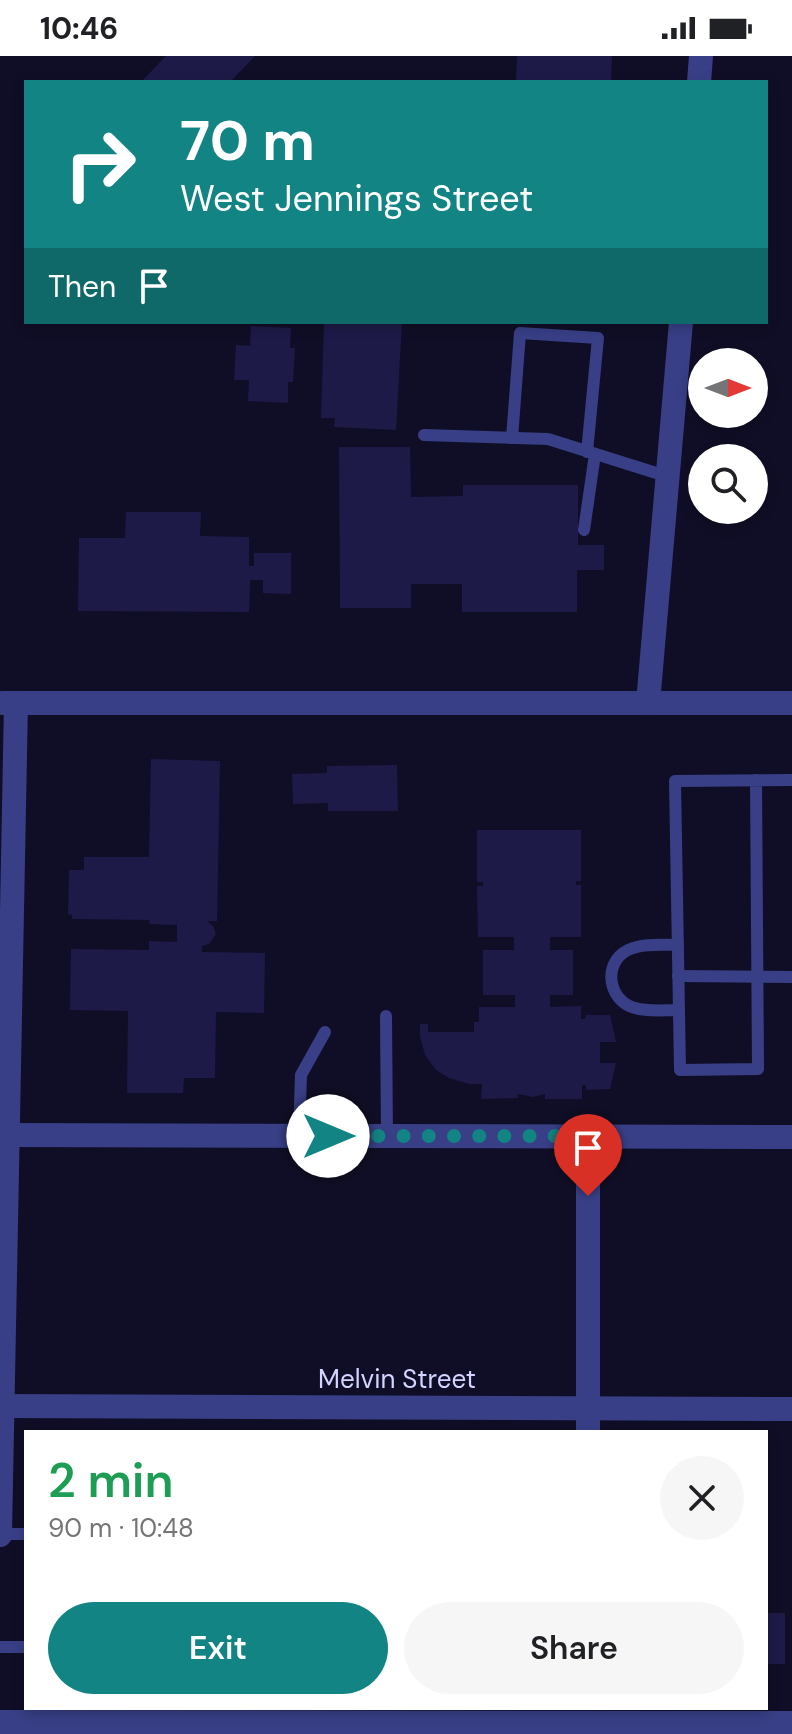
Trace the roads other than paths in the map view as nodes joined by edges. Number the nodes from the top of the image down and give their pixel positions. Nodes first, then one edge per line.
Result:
1 (701, 56) edge
2 (699, 80) edge
3 (681, 324) edge
4 (424, 435) dead end
5 (512, 438) junction
6 (591, 453) junction
7 (669, 477) junction
8 (584, 530) dead end
9 (8, 703) edge
10 (648, 703) junction
11 (792, 703) edge
12 (756, 780) junction
13 (792, 780) edge
14 (678, 945) junction
15 (678, 976) junction
16 (757, 977) junction
17 (792, 977) edge
18 (679, 1010) junction
19 (386, 1016) dead end
20 (325, 1032) dead end
21 (8, 1135) junction
22 (299, 1136) junction
23 (387, 1136) junction
24 (588, 1136) junction
25 (792, 1137) edge
26 (2, 1406) edge
27 (792, 1409) edge
28 (588, 1420) edge
29 (24, 1534) edge
30 (0, 1535) edge
31 (0, 1647) edge
32 (24, 1647) edge
33 (273, 1715) edge
34 (0, 1722) edge
35 (589, 1722) edge
36 (792, 1723) edge
37 (147, 1728) edge
38 (491, 1729) edge

1 - 2 street
3 - 7 street
4 - 5 lane
5 - 6 lane
5 - 6 lane
6 - 7 lane
6 - 8 lane
7 - 10 street
9 - 10 street
9 - 21 street
10 - 11 street
12 - 13 lane
12 - 14 lane
12 - 16 lane
14 - 15 lane
14 - 18 lane
15 - 16 lane
15 - 18 lane
16 - 17 lane
16 - 18 lane
19 - 23 lane
20 - 22 lane
21 - 22 street
21 - 26 street
22 - 23 street
23 - 24 street
24 - 25 street
24 - 28 street
26 - 28 street, Melvin Street
26 - 30 street
27 - 28 street, Melvin Street
29 - 30 lane
31 - 32 lane
33 - 37 street
33 - 38 street
34 - 37 street
35 - 36 street
35 - 38 street

